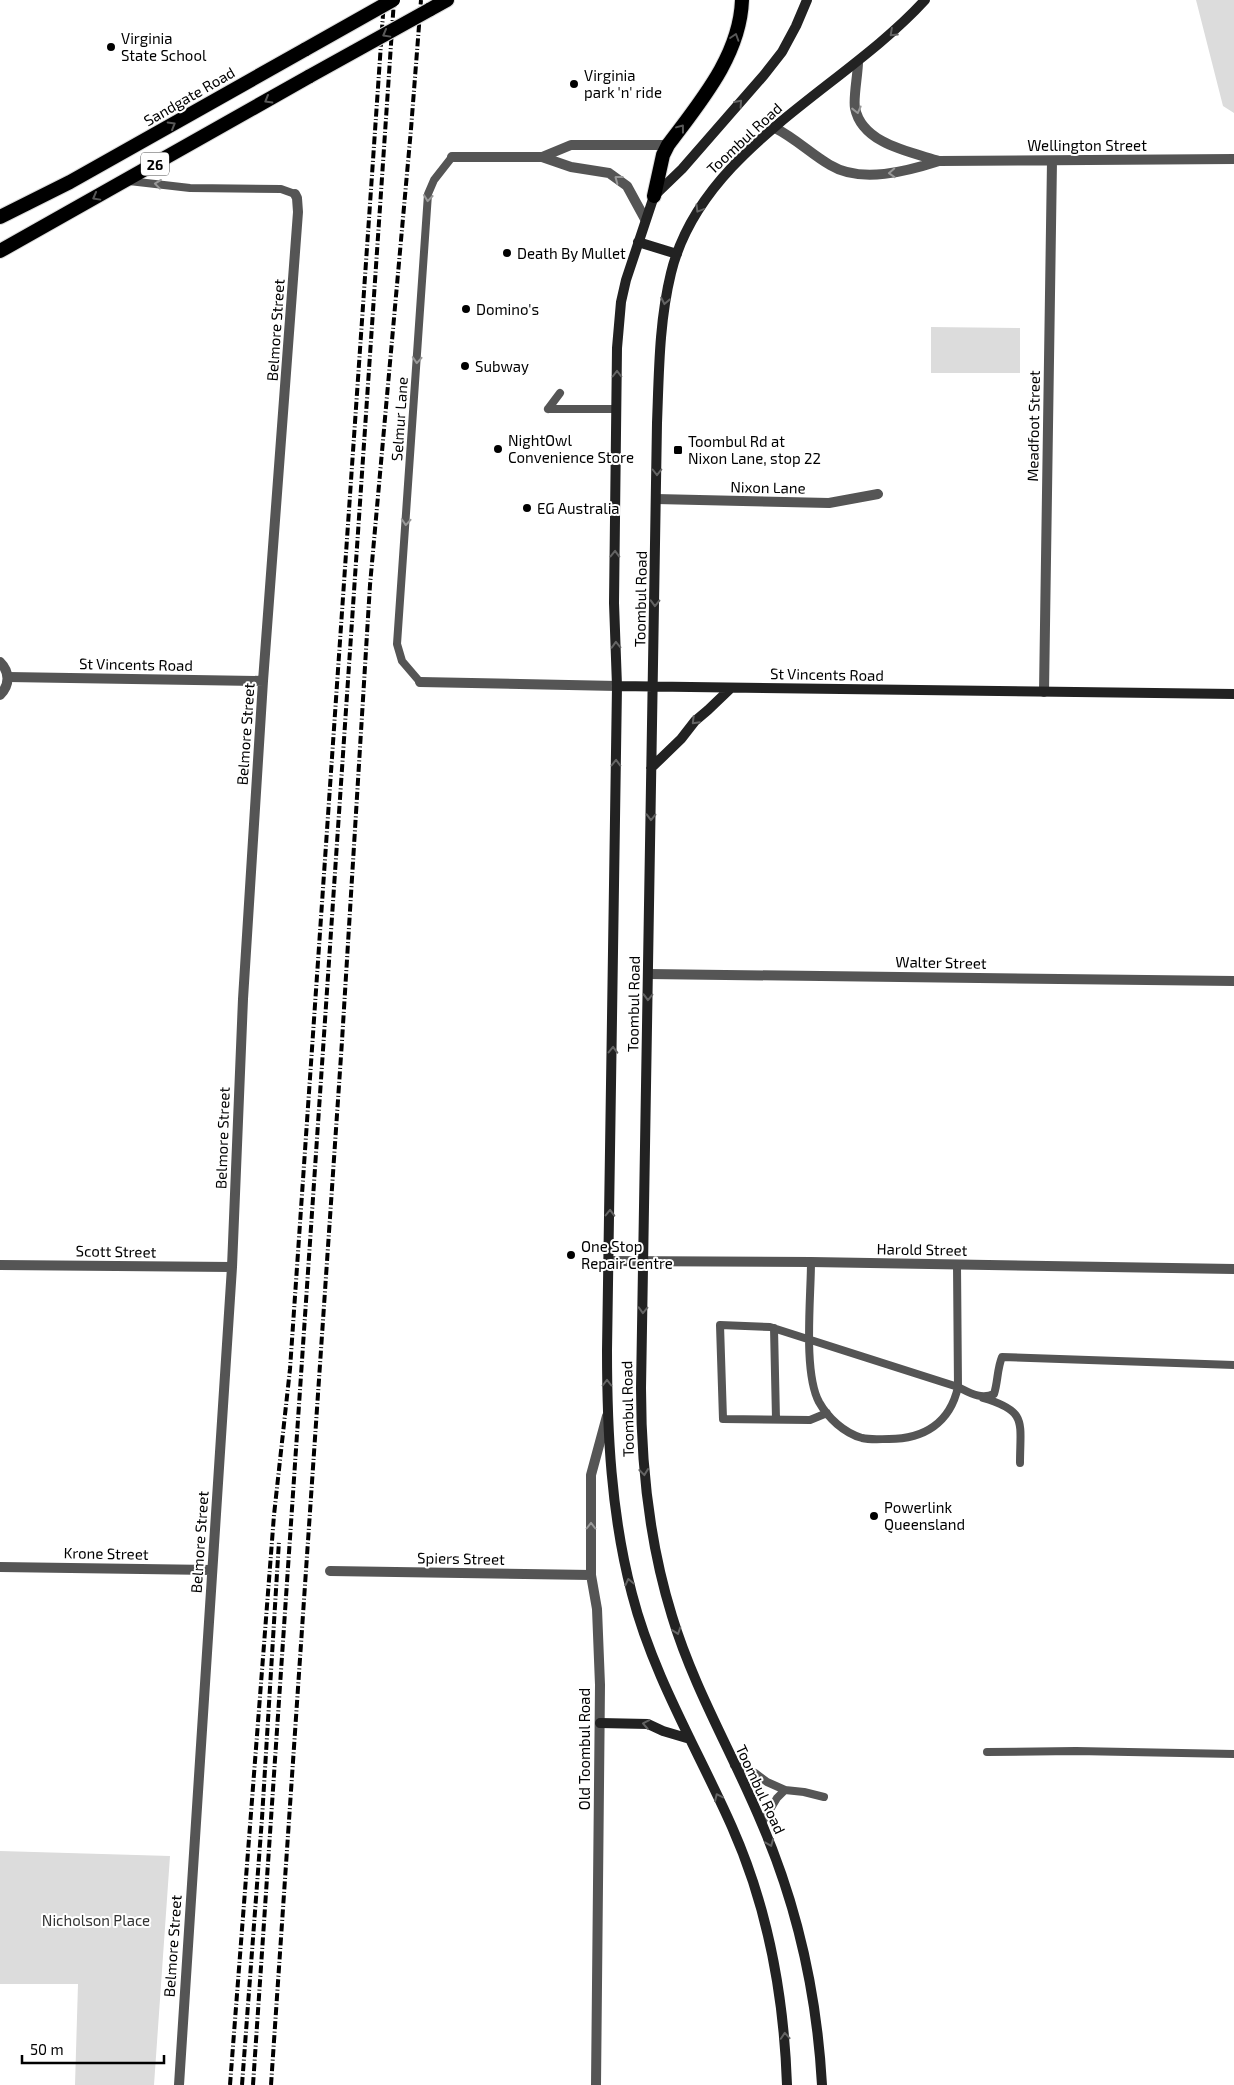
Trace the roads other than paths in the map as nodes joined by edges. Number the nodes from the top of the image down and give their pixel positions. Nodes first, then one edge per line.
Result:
1 (393, 0) edge
2 (447, 0) edge
3 (742, 0) edge
4 (808, 0) edge
5 (925, 0) edge
6 (858, 62) junction
7 (775, 128) junction
8 (668, 145) junction
9 (452, 157) joint
10 (542, 157) junction
11 (1234, 159) edge
12 (940, 161) junction
13 (1052, 161) junction
14 (126, 180) junction
15 (295, 194) joint
16 (654, 196) junction
17 (0, 216) edge
18 (645, 219) junction
19 (638, 242) junction
20 (0, 250) edge
21 (677, 254) junction
22 (560, 393) dead end
23 (617, 409) junction
24 (878, 494) dead end
25 (656, 499) junction
26 (0, 662) edge
27 (8, 677) junction
28 (263, 681) junction
29 (420, 682) joint
30 (617, 686) junction
31 (653, 687) junction
32 (731, 688) junction
33 (1044, 692) junction
34 (1234, 694) edge
35 (0, 695) edge
36 (651, 768) junction
37 (648, 974) junction
38 (1234, 981) edge
39 (609, 1261) junction
40 (644, 1261) junction
41 (811, 1262) junction
42 (957, 1264) junction
43 (0, 1265) edge
44 (232, 1267) junction
45 (1234, 1269) edge
46 (774, 1328) junction
47 (810, 1340) junction
48 (1234, 1365) edge
49 (958, 1387) junction
50 (980, 1397) junction
51 (827, 1413) junction
52 (607, 1416) junction
53 (776, 1419) junction
54 (1020, 1463) dead end
55 (0, 1567) edge
56 (212, 1570) junction
57 (330, 1572) dead end
58 (591, 1575) junction
59 (600, 1723) junction
60 (690, 1739) junction
61 (987, 1752) dead end
62 (1234, 1754) edge
63 (734, 1765) junction
64 (785, 1790) junction
65 (824, 1797) dead end
66 (762, 1823) junction
67 (179, 2085) edge
68 (596, 2085) edge
69 (787, 2085) edge
70 (822, 2085) edge

17 -> 1 highway, Sandgate Road / 26, bridge
2 -> 14 highway, 26, bridge
8 -> 3 highway
16 -> 4 main road, Toombul Road
5 -> 6 main road, Toombul Road
6 - 7 main road, Toombul Road
6 -> 12 street, Wellington Street
12 -> 7 street, Wellington Street
7 -> 21 main road, Toombul Road
8 - 10 street
8 - 16 highway
9 - 10 street
9 -> 29 lane, Selmur Lane
18 -> 10 street
11 - 13 street, Wellington Street
12 - 13 street, Wellington Street
13 - 33 street, Meadfoot Street
15 -> 14 lane
14 -> 20 highway, 26
15 - 28 street, Belmore Street
16 - 18 main road, Toombul Road
18 - 19 main road, Toombul Road
19 - 21 main road
23 -> 19 main road, Toombul Road
21 -> 25 main road, Toombul Road
22 - 23 lane
30 -> 23 main road, Toombul Road
24 - 25 street, Nixon Lane
25 -> 31 main road, Toombul Road
26 - 27 street
27 - 28 street, St Vincents Road
27 - 35 street
28 - 44 street, Belmore Street
29 - 30 street, St Vincents Road
30 - 31 main road, St Vincents Road
39 -> 30 main road, Toombul Road
31 - 32 main road, St Vincents Road
31 - 36 main road, Toombul Road
32 - 33 main road, St Vincents Road
32 -> 36 main road
33 - 34 main road, St Vincents Road
36 -> 37 main road, Toombul Road
37 - 38 street, Walter Street
37 -> 40 main road, Toombul Road
39 - 40 street, Harold Street
52 -> 39 main road, Toombul Road
40 - 41 street, Harold Street
40 -> 63 main road, Toombul Road
41 - 42 street, Harold Street
41 - 47 lane
42 - 45 street, Harold Street
42 - 49 lane
43 - 44 street, Scott Street
44 - 56 street, Belmore Street
46 - 47 lane
46 - 53 lane
46 - 53 lane
47 - 49 lane
47 - 51 lane
48 - 50 lane
49 - 50 lane
49 - 51 lane
50 - 54 lane
51 - 53 lane
58 -> 52 street, Old Toombul Road
60 -> 52 main road, Toombul Road
55 - 56 street, Krone Street
56 - 67 street, Belmore Street
57 - 58 street, Spiers Street
58 - 59 street, Old Toombul Road
60 -> 59 main road
59 - 68 street, Old Toombul Road
69 -> 60 main road, Toombul Road
61 - 62 lane
63 - 64 lane
63 - 66 main road, Toombul Road
64 - 65 lane
64 - 66 lane
66 -> 70 main road, Toombul Road

